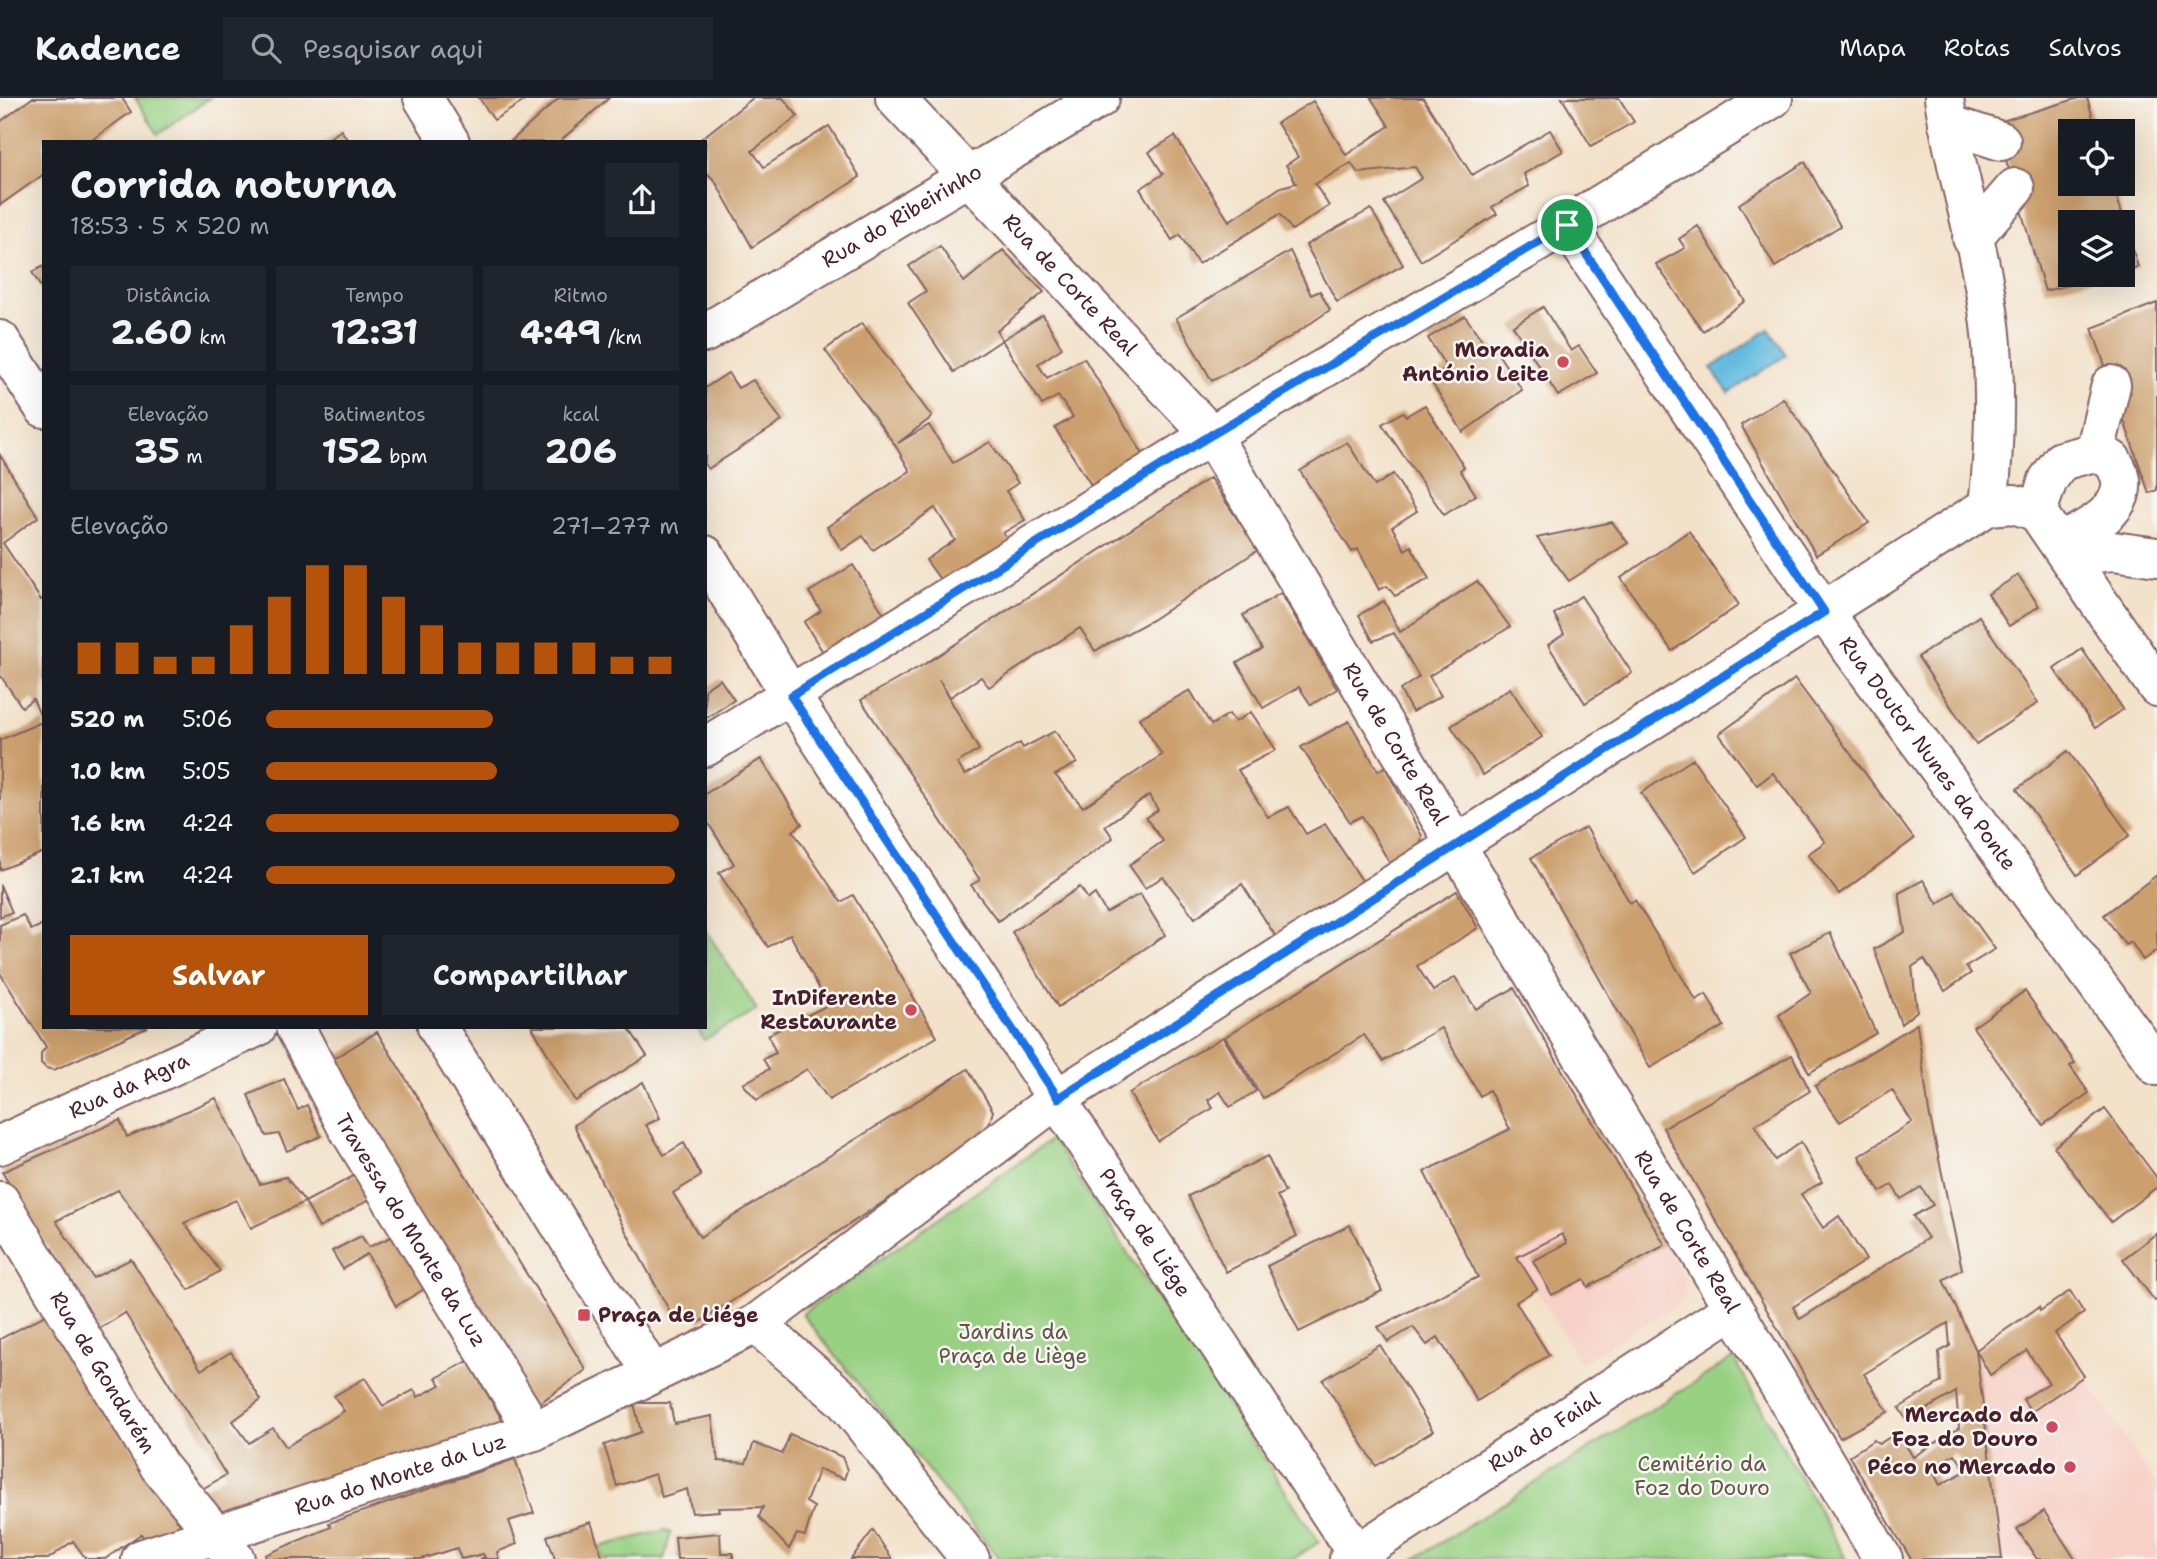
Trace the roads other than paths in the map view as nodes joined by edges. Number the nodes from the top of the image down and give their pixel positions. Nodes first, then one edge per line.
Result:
1 (423, 98) edge
2 (895, 98) edge
3 (1100, 98) edge
4 (1773, 98) edge
5 (1946, 111) edge
6 (449, 140) edge
7 (2001, 141) dead end
8 (970, 177) junction
9 (2015, 188) dead end
10 (1567, 225) junction
11 (1972, 238) junction
12 (707, 332) edge
13 (0, 340) edge
14 (2111, 385) dead end
15 (42, 405) edge
16 (1211, 435) junction
17 (2095, 452) junction
18 (1988, 506) junction
19 (2037, 512) junction
20 (2063, 550) junction
21 (707, 558) edge
22 (2157, 558) edge
23 (1824, 612) junction
24 (2157, 687) edge
25 (791, 696) junction
26 (707, 746) edge
27 (1457, 846) junction
28 (253, 1029) edge
29 (296, 1029) edge
30 (438, 1029) edge
31 (2157, 1066) edge
32 (1058, 1098) junction
33 (0, 1145) edge
34 (2, 1203) edge
35 (1731, 1310) junction
36 (756, 1324) junction
37 (652, 1373) junction
38 (534, 1431) junction
39 (225, 1547) edge
40 (1353, 1557) edge
41 (141, 1559) edge
42 (970, 1559) edge
43 (1883, 1559) edge

1 - 6 street
2 - 8 street, Rua de Corte Real
3 - 8 street, Rua do Ribeirinho
4 - 10 street
5 - 7 street
5 - 11 street
8 - 12 street, Rua do Ribeirinho
8 - 16 street, Rua de Corte Real
9 - 11 street
10 - 16 street
10 - 23 street, Rua Doutor Nunes da Ponte
11 - 18 street
13 - 15 street
14 - 17 street
16 - 25 street
16 - 27 street, Rua de Corte Real
17 - 19 street
17 - 20 street
18 - 19 street
18 - 23 street
19 - 20 street
20 - 22 street
20 - 24 street
21 - 25 street, Praça de Liége
23 - 27 street
23 - 31 street, Rua Doutor Nunes da Ponte
25 - 26 street
25 - 32 street, Praça de Liége
27 - 32 street
27 - 35 street, Rua de Corte Real
28 - 33 street, Rua da Agra
29 - 38 street, Travessa do Monte da Luz
30 - 37 street
32 - 36 street
32 - 40 street, Praça de Liége
34 - 39 street, Rua de Gondarém
35 - 40 street, Rua do Faial
35 - 43 street, Rua de Corte Real
36 - 37 street, Rua do Monte da Luz
36 - 42 street
37 - 38 street, Rua do Monte da Luz
38 - 39 street, Rua do Monte da Luz
39 - 41 street, Rua do Monte da Luz

